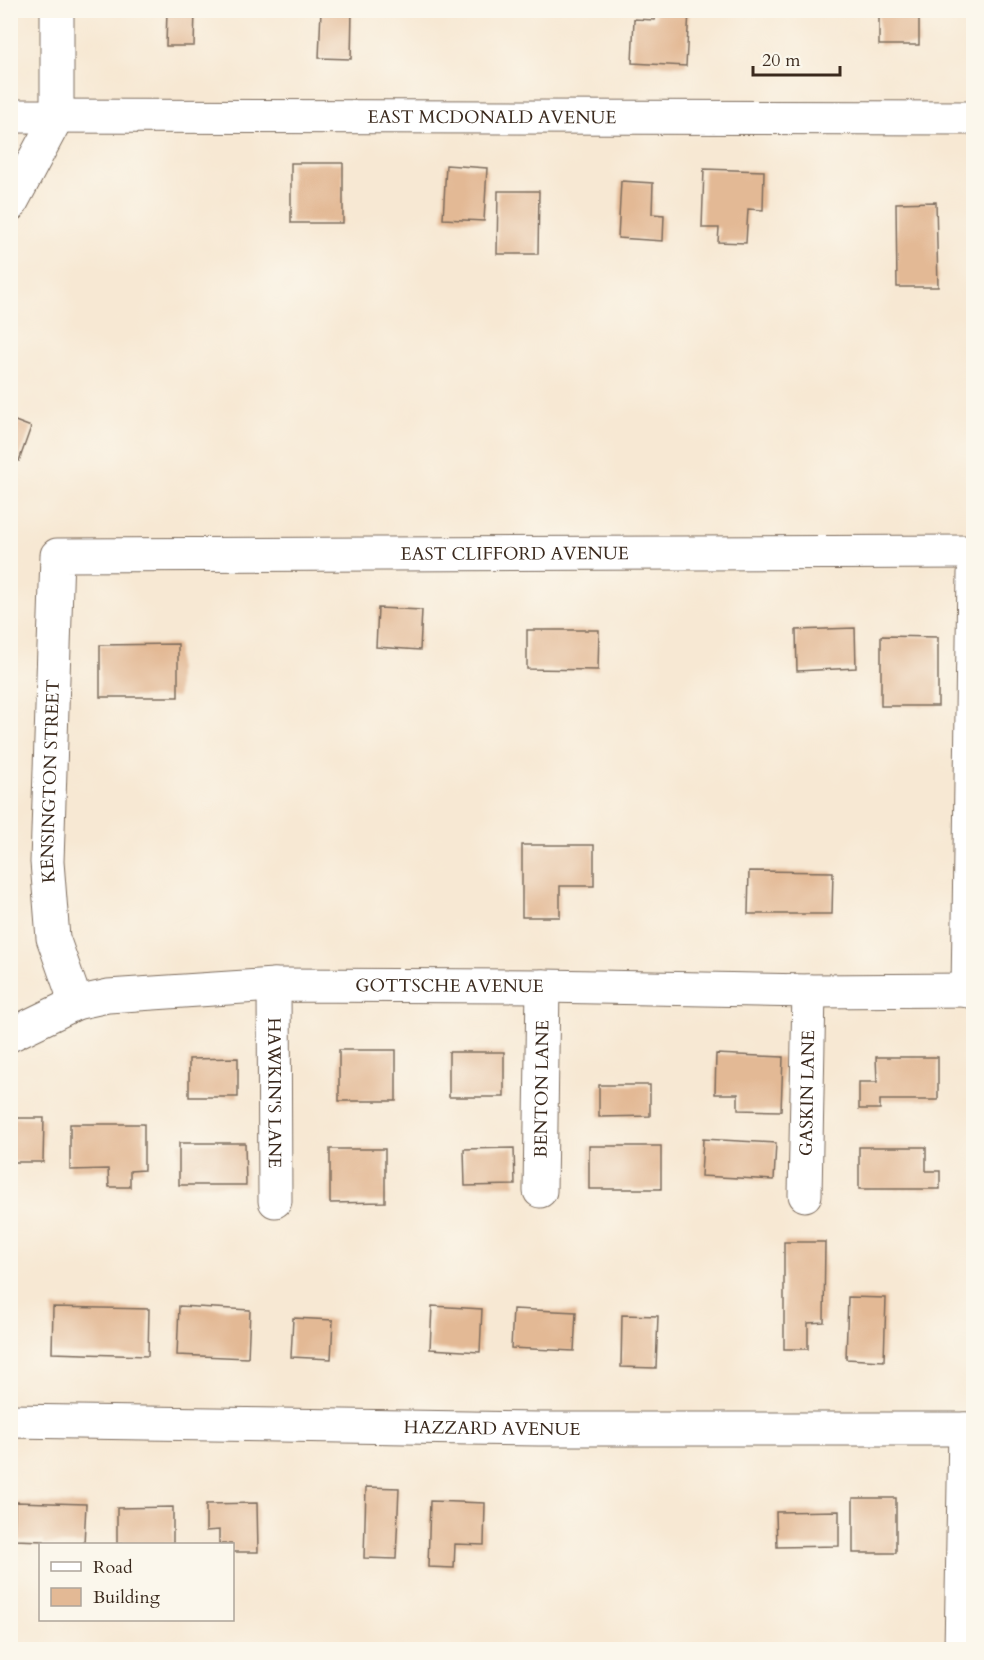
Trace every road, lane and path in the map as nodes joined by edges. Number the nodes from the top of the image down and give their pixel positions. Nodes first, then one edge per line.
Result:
1 (57, 10) edge
2 (10, 116) edge
3 (57, 117) junction
4 (974, 118) edge
5 (10, 205) edge
6 (974, 552) edge
7 (57, 555) joint
8 (974, 573) edge
9 (274, 985) junction
10 (543, 986) junction
11 (809, 991) junction
12 (971, 991) edge
13 (76, 1003) junction
14 (10, 1035) edge
15 (540, 1191) dead end
16 (805, 1195) dead end
17 (275, 1201) dead end
18 (10, 1421) edge
19 (969, 1429) edge
20 (961, 1650) edge

1 - 3 street
2 - 3 street, EAST MCDONALD AVENUE
3 - 4 street, EAST MCDONALD AVENUE
3 - 5 street
6 - 7 street, EAST CLIFFORD AVENUE
7 - 13 street, KENSINGTON STREET
8 - 12 street
9 - 10 street, GOTTSCHE AVENUE
9 - 13 street, GOTTSCHE AVENUE
9 - 17 street, HAWKIN'S LANE
10 - 11 street, GOTTSCHE AVENUE
10 - 15 street, BENTON LANE
11 - 12 street, GOTTSCHE AVENUE
11 - 16 street, GASKIN LANE
13 - 14 street, GOTTSCHE AVENUE
18 - 19 street, HAZZARD AVENUE
19 - 20 street

